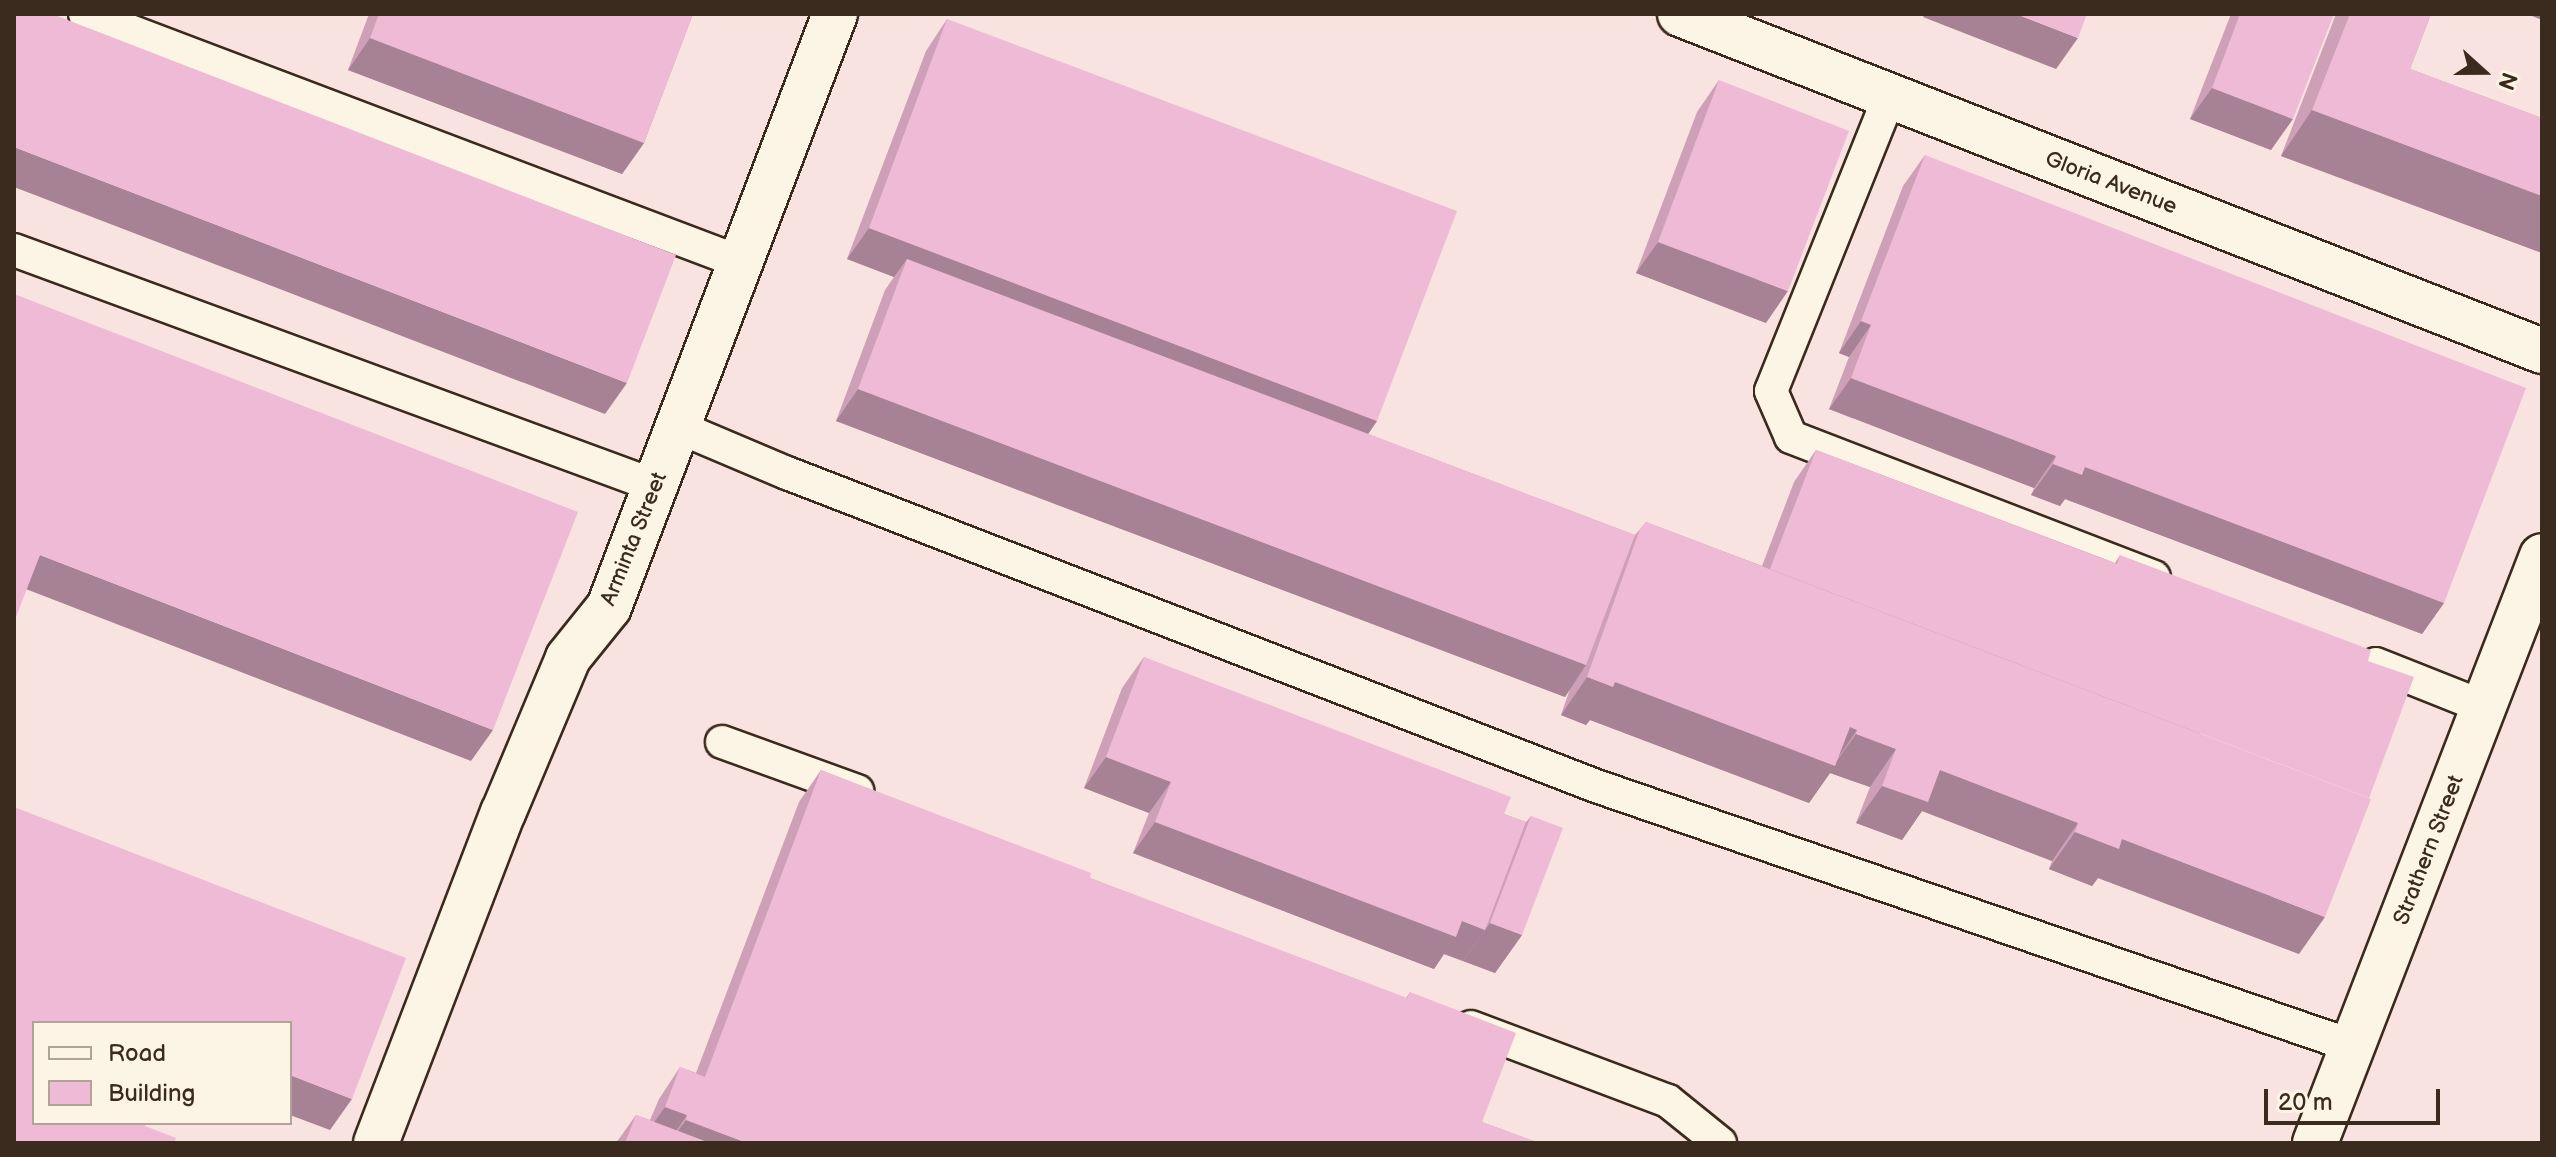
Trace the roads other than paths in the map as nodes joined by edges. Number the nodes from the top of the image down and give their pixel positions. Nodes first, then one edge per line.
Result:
1 (85, 14) edge
2 (835, 14) edge
3 (1680, 14) edge
4 (1760, 28) edge
5 (1890, 95) junction
6 (14, 250) edge
7 (740, 262) junction
8 (2542, 351) edge
9 (678, 427) junction
10 (656, 486) junction
11 (2542, 556) edge
12 (2180, 587) edge
13 (2351, 654) edge
14 (2484, 707) junction
15 (722, 742) dead end
16 (879, 799) edge
17 (1437, 1015) edge
18 (2353, 1046) junction
19 (376, 1143) edge
20 (1720, 1143) edge
21 (2315, 1143) edge

1 - 7 lane
2 - 7 street, Arminta Street
3 - 4 street, Gloria Avenue
4 - 5 street, Gloria Avenue
5 - 8 street, Gloria Avenue
5 - 12 lane
6 - 10 lane
7 - 9 street, Arminta Street
9 - 10 street, Arminta Street
9 - 18 lane
10 - 19 street, Arminta Street
11 - 14 street, Strathern Street
13 - 14 lane
14 - 18 street, Strathern Street
15 - 16 lane
17 - 20 lane
18 - 21 street, Strathern Street

